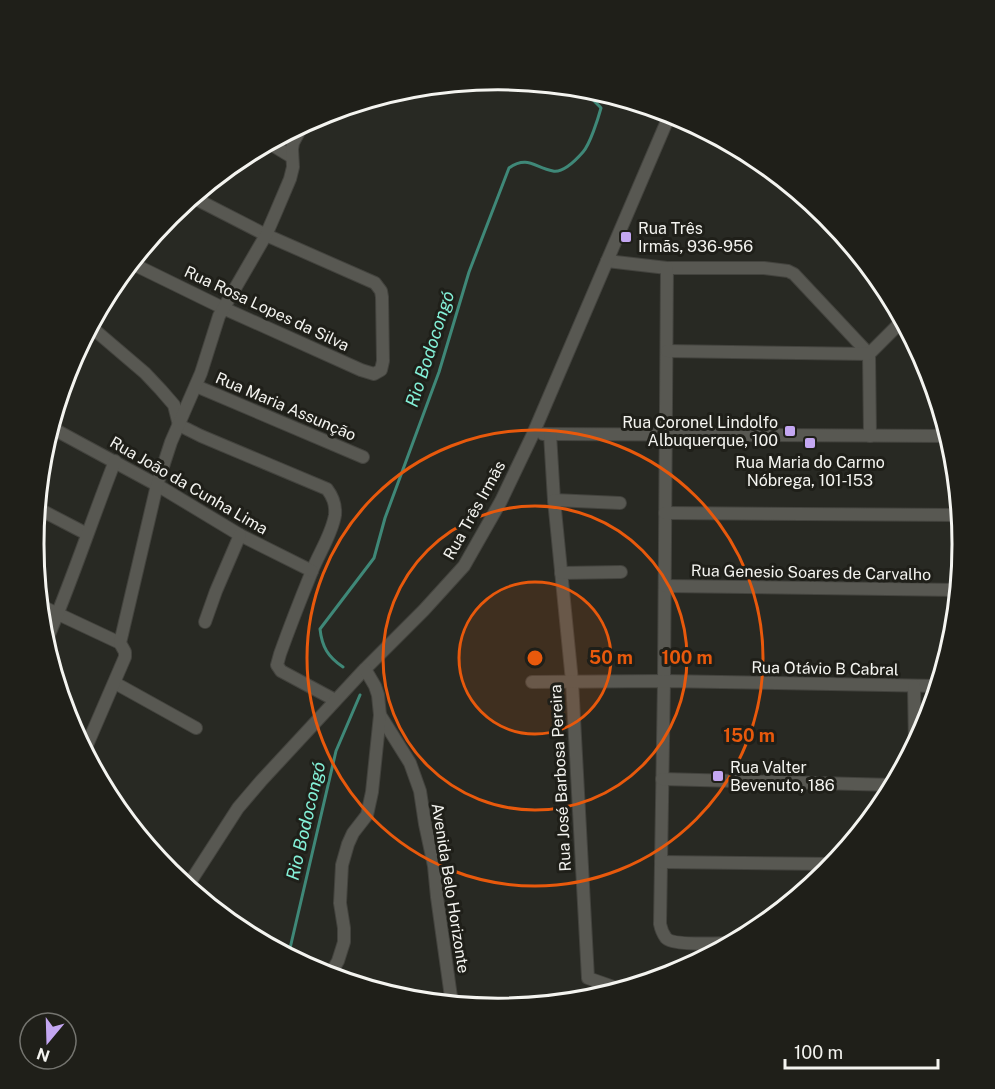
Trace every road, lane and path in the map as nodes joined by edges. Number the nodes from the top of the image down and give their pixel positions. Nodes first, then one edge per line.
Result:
1 (666, 123) edge
2 (296, 138) edge
3 (277, 148) edge
4 (292, 157) junction
5 (200, 201) edge
6 (266, 235) junction
7 (607, 261) junction
8 (138, 267) edge
9 (667, 268) junction
10 (223, 308) junction
11 (896, 327) edge
12 (96, 332) edge
13 (667, 351) junction
14 (869, 354) junction
15 (196, 386) junction
16 (178, 425) junction
17 (58, 431) edge
18 (533, 434) junction
19 (550, 434) junction
20 (666, 435) junction
21 (870, 436) junction
22 (938, 436) edge
23 (363, 457) dead end
24 (115, 461) junction
25 (157, 485) junction
26 (554, 500) junction
27 (620, 503) dead end
28 (44, 512) edge
29 (665, 513) junction
30 (951, 515) edge
31 (87, 534) junction
32 (240, 535) junction
33 (312, 571) junction
34 (621, 572) dead end
35 (561, 573) junction
36 (665, 586) junction
37 (949, 590) edge
38 (48, 610) edge
39 (58, 615) junction
40 (205, 622) dead end
41 (51, 630) edge
42 (120, 643) junction
43 (363, 670) junction
44 (572, 681) junction
45 (664, 681) junction
46 (532, 682) dead end
47 (115, 683) junction
48 (914, 686) junction
49 (928, 686) edge
50 (336, 700) junction
51 (380, 715) junction
52 (915, 723) edge
53 (196, 728) dead end
54 (89, 742) edge
55 (662, 779) junction
56 (883, 785) edge
57 (661, 862) junction
58 (821, 864) edge
59 (191, 880) edge
60 (715, 943) edge
61 (334, 968) edge
62 (604, 986) edge
63 (451, 996) edge

1 - 7 street, Rua Três Irmãs
2 - 4 street
3 - 4 street
4 - 6 street
5 - 6 street
6 - 10 street
6 - 10 street, Rua Rosa Lopes da Silva
7 - 9 street
7 - 18 street, Rua Três Irmãs
8 - 10 street, Rua Rosa Lopes da Silva
9 - 13 street
9 - 14 street
10 - 15 street
11 - 14 street
12 - 16 street
13 - 14 street
13 - 20 street
14 - 21 street
15 - 16 street
15 - 23 street, Rua Maria Assunção
16 - 25 street
16 - 33 street
17 - 24 street, Rua João da Cunha Lima
18 - 19 street
18 - 43 street, Rua Três Irmãs
19 - 20 street
19 - 26 street, Rua José Barbosa Pereira
20 - 21 street
20 - 29 street
21 - 22 street
24 - 25 street, Rua João da Cunha Lima
24 - 31 street
25 - 32 street, Rua João da Cunha Lima
25 - 42 street
26 - 27 street
26 - 35 street, Rua José Barbosa Pereira
28 - 31 street
29 - 30 street
29 - 36 street
31 - 39 street
32 - 33 street, Rua João da Cunha Lima
32 - 40 street
33 - 50 street
34 - 35 street
35 - 44 street, Rua José Barbosa Pereira
36 - 37 street, Rua Genesio Soares de Carvalho
36 - 45 street
38 - 39 street
39 - 41 street
39 - 42 street
42 - 47 street
43 - 50 street, Rua Três Irmãs
43 - 51 street
44 - 45 street, Rua Otávio B Cabral
44 - 46 street, Rua Otávio B Cabral
44 - 62 street, Rua José Barbosa Pereira
45 - 48 street, Rua Otávio B Cabral
45 - 55 street
47 - 53 street
47 - 54 street
48 - 49 street, Rua Otávio B Cabral
48 - 52 street
50 - 59 street, Rua Três Irmãs
51 - 61 street
51 - 63 street, Avenida Belo Horizonte
55 - 56 street
55 - 57 street
57 - 58 street
57 - 60 street

